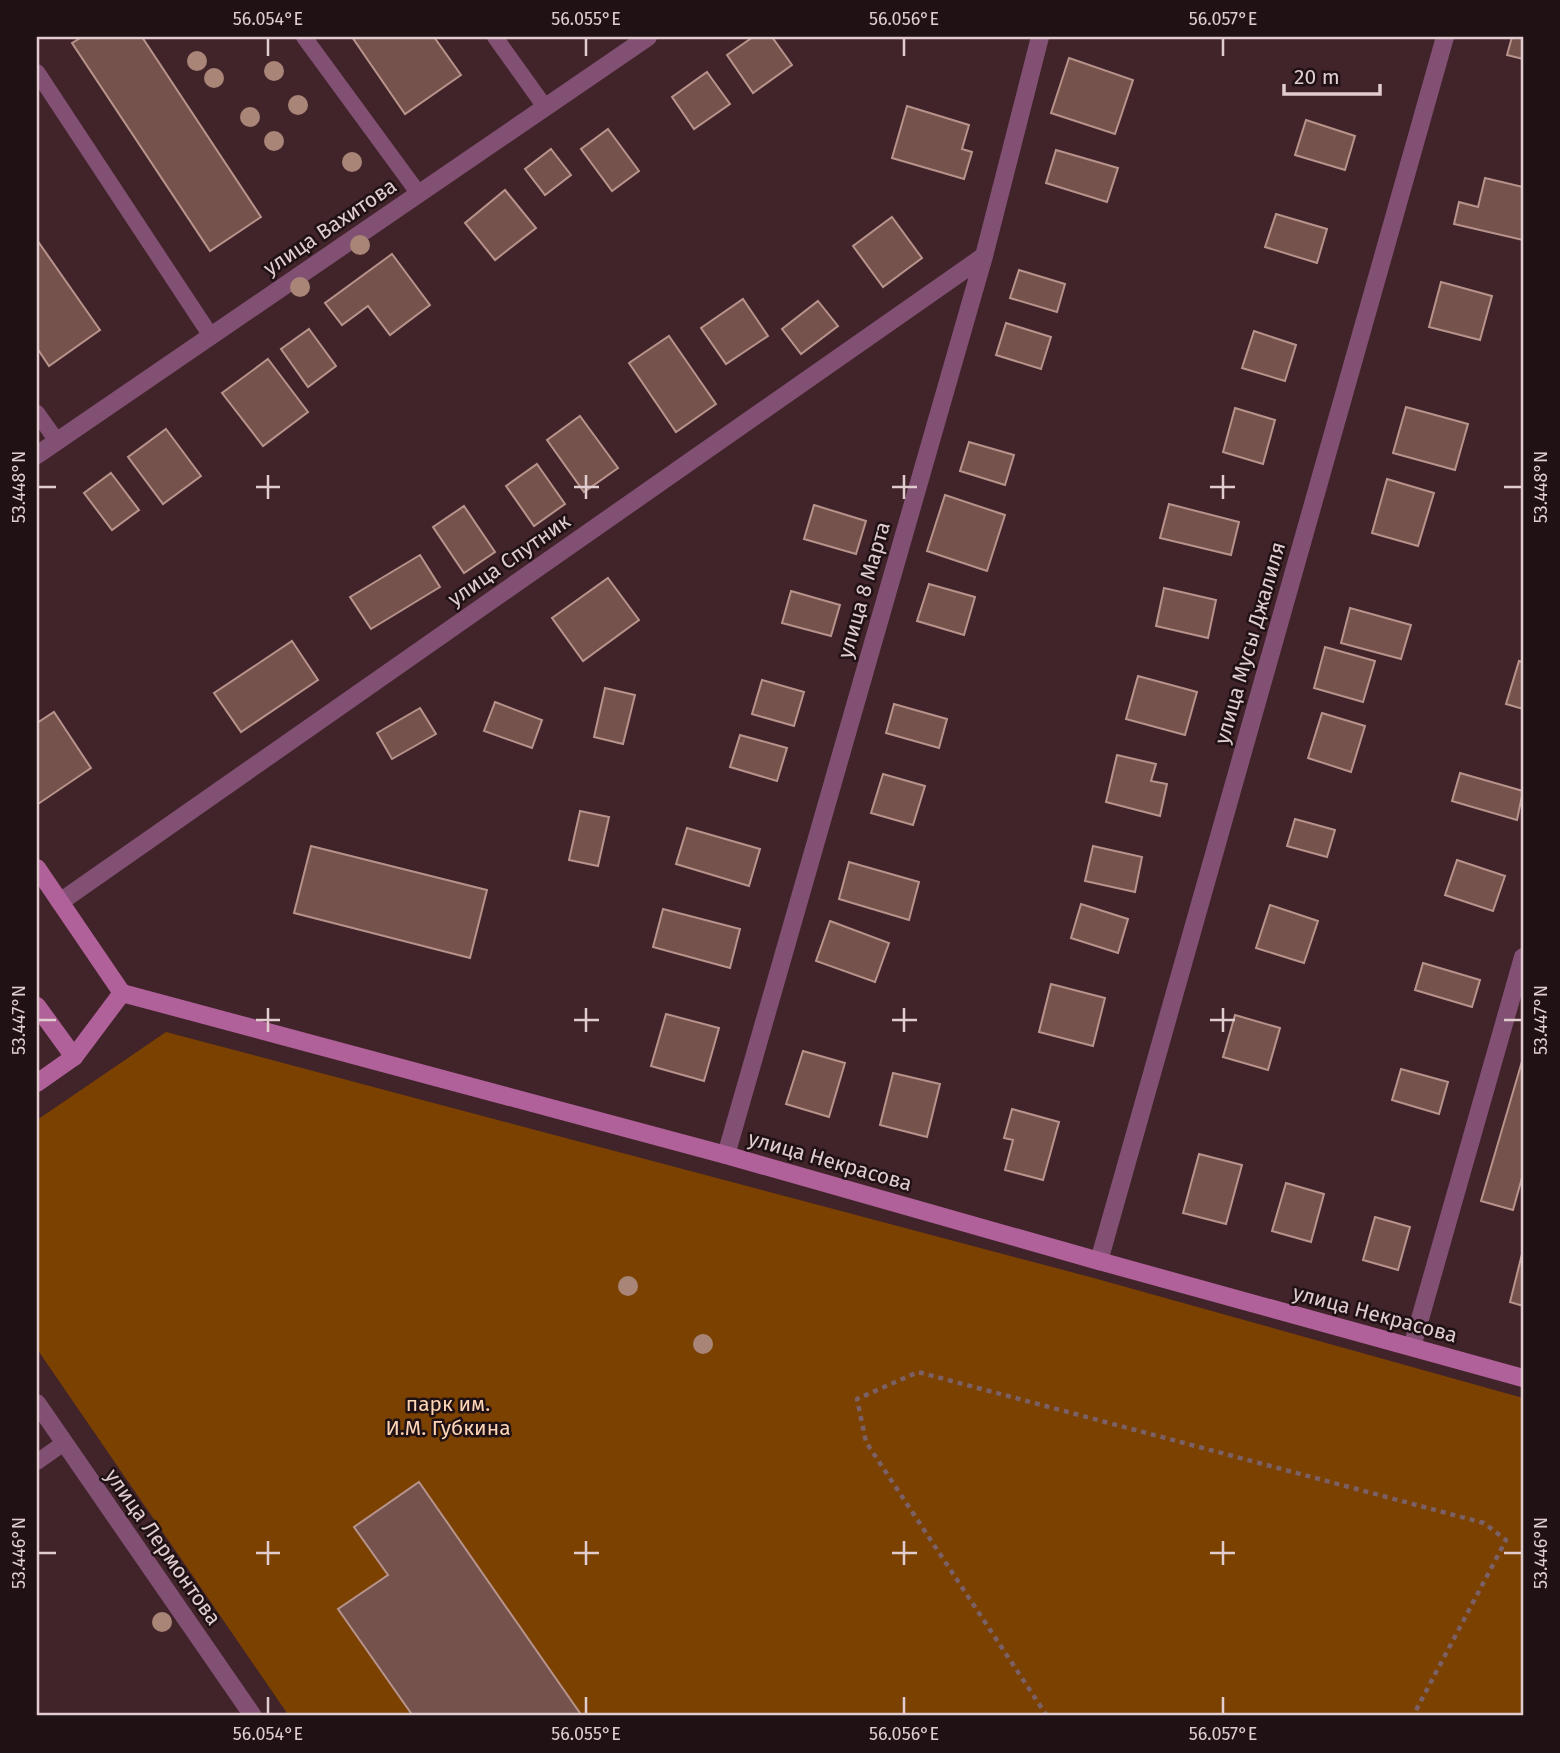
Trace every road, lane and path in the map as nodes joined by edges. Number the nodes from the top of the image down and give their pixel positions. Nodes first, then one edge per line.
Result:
1 (304, 37) edge
2 (495, 37) edge
3 (648, 37) edge
4 (1040, 37) edge
5 (1445, 37) edge
6 (37, 72) edge
7 (545, 107) junction
8 (419, 194) junction
9 (984, 256) junction
10 (211, 336) junction
11 (37, 413) edge
12 (57, 441) junction
13 (37, 455) edge
14 (37, 868) edge
15 (60, 902) junction
16 (1523, 957) edge
17 (122, 993) junction
18 (37, 1006) edge
19 (74, 1057) junction
20 (37, 1083) edge
21 (726, 1155) junction
22 (1099, 1261) junction
23 (1412, 1347) junction
24 (1523, 1378) edge
25 (37, 1404) edge
26 (64, 1443) junction
27 (37, 1462) edge
28 (253, 1716) edge
29 (1047, 1716) edge
30 (1413, 1716) edge

1 - 8 lane
2 - 7 lane
3 - 7 street, улица Вахитова
4 - 9 street, улица 8 Марта
5 - 22 street, улица Мусы Джалиля
6 - 10 lane
7 - 8 street, улица Вахитова
8 - 10 street, улица Вахитова
9 - 15 street, улица Спутник
9 - 21 street, улица 8 Марта
10 - 12 street, улица Вахитова
11 - 12 lane
12 - 13 street, улица Вахитова
14 - 15 street
15 - 17 street
16 - 23 street
17 - 19 street
17 - 21 street, улица Некрасова
18 - 19 street
19 - 20 street
21 - 22 street, улица Некрасова
22 - 23 street, улица Некрасова
23 - 24 street, улица Некрасова
25 - 26 street, улица Лермонтова
26 - 27 lane
26 - 28 street, улица Лермонтова
29 - 30 path

